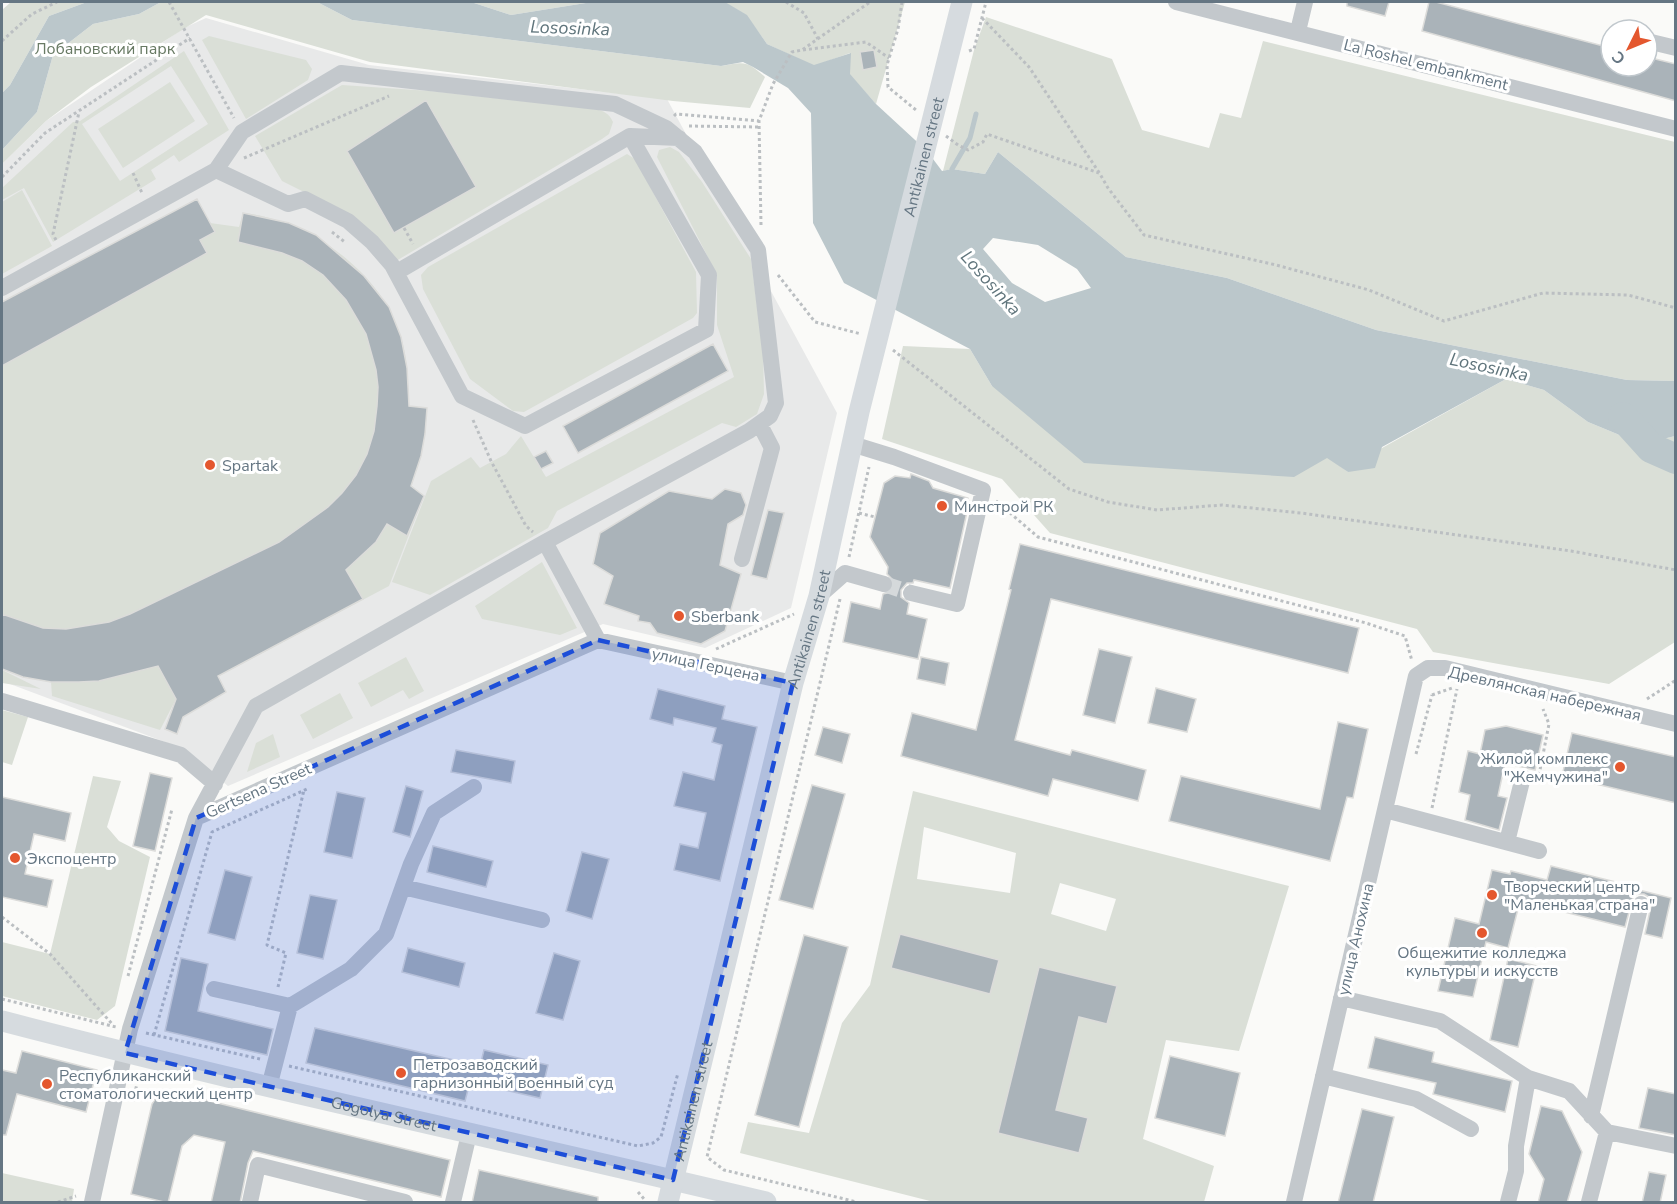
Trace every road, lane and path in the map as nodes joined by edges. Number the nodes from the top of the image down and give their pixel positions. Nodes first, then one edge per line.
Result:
1 (57, 2) edge
2 (169, 2) edge
3 (786, 2) edge
4 (870, 2) edge
5 (902, 2) edge
6 (962, 2) edge
7 (986, 2) edge
8 (1176, 2) edge
9 (1305, 2) edge
10 (1298, 31) junction
11 (190, 38) junction
12 (818, 39) junction
13 (2, 42) edge
14 (1659, 44) edge
15 (1676, 48) edge
16 (802, 50) junction
17 (889, 58) junction
18 (389, 96) dead end
19 (80, 111) junction
20 (675, 114) dead end
21 (923, 116) dead end
22 (759, 121) junction
23 (759, 127) junction
24 (1676, 129) edge
25 (940, 131) dead end
26 (242, 132) junction
27 (676, 135) junction
28 (630, 136) junction
29 (216, 170) junction
30 (133, 173) dead end
31 (1100, 174) junction
32 (2, 177) edge
33 (150, 206) junction
34 (404, 228) dead end
35 (326, 229) dead end
36 (410, 239) dead end
37 (350, 246) dead end
38 (758, 250) junction
39 (64, 254) junction
40 (397, 272) junction
41 (2, 288) edge
42 (1676, 308) edge
43 (869, 336) dead end
44 (888, 346) dead end
45 (462, 396) junction
46 (760, 425) junction
47 (852, 444) junction
48 (872, 451) junction
49 (983, 490) junction
50 (859, 513) junction
51 (875, 517) dead end
52 (526, 526) dead end
53 (545, 542) junction
54 (742, 560) dead end
55 (1676, 570) edge
56 (845, 573) junction
57 (884, 584) tunnel mouth
58 (911, 593) tunnel mouth
59 (819, 596) junction
60 (794, 614) dead end
61 (598, 640) junction
62 (710, 652) dead end
63 (1416, 676) junction
64 (1676, 680) edge
65 (793, 683) junction
66 (2, 701) edge
67 (1542, 707) dead end
68 (1628, 712) junction
69 (1676, 724) edge
70 (1523, 777) joint
71 (215, 784) junction
72 (315, 785) dead end
73 (474, 787) dead end
74 (304, 790) junction
75 (172, 809) dead end
76 (1385, 810) junction
77 (196, 818) junction
78 (1429, 821) junction
79 (1507, 842) junction
80 (1539, 851) dead end
81 (403, 887) junction
82 (1641, 904) dead end
83 (2, 917) edge
84 (542, 920) dead end
85 (126, 981) dead end
86 (214, 989) dead end
87 (1341, 998) junction
88 (2, 999) edge
89 (282, 1004) junction
90 (117, 1015) dead end
91 (2, 1021) edge
92 (122, 1028) junction
93 (154, 1035) junction
94 (124, 1053) junction
95 (276, 1063) junction
96 (679, 1070) dead end
97 (147, 1074) dead end
98 (1323, 1076) junction
99 (1528, 1078) junction
100 (269, 1087) junction
101 (132, 1104) dead end
102 (1591, 1116) junction
103 (1471, 1129) dead end
104 (1607, 1132) junction
105 (469, 1134) junction
106 (1676, 1146) edge
107 (673, 1180) junction
108 (635, 1188) dead end
109 (85, 1199) edge
110 (58, 1203) edge
111 (250, 1203) edge
112 (405, 1203) edge
113 (453, 1203) edge
114 (643, 1203) edge
115 (668, 1203) edge
116 (766, 1203) edge
117 (857, 1203) edge
118 (1294, 1203) edge
119 (1508, 1203) edge
120 (1589, 1203) edge

1 - 13 path
2 - 11 path
3 - 12 path
4 - 12 path
5 - 17 path
6 - 47 main road, Antikainen street
7 - 31 path
8 - 10 street, La Roshel embankment
9 - 10 street
10 - 24 street, La Roshel embankment
11 - 19 path
11 - 26 path
12 - 16 path
14 - 15 street
16 - 17 path
16 - 22 path
17 - 21 path
18 - 29 path
19 - 32 path
19 - 39 path
20 - 22 path
22 - 23 path
23 - 27 path
23 - 38 path
25 - 31 path
26 - 27 street
26 - 29 street
27 - 28 street
27 - 38 street
28 - 40 street
28 - 45 street
29 - 33 street
29 - 40 street
30 - 33 path
31 - 42 path
33 - 39 street
34 - 36 path
35 - 37 path
38 - 43 path
38 - 46 street
39 - 41 street
40 - 45 street
44 - 55 path
45 - 52 path
46 - 53 street
46 - 54 street
47 - 48 street
47 - 59 main road, Antikainen street
48 - 49 street
48 - 50 path
49 - 58 street
49 - 63 path
50 - 51 path
50 - 56 path
53 - 61 street
53 - 71 street
56 - 57 street
56 - 59 street
56 - 117 path
59 - 65 main road, Antikainen street
60 - 62 path
61 - 65 street, улица Герцена
61 - 77 street, Gertsena Street
63 - 68 street, Древлянская набережная
63 - 76 street, улица Анохина
63 - 78 path
64 - 68 path
65 - 107 main road, Antikainen street
66 - 71 street
67 - 70 path
68 - 69 street, Древлянская набережная
70 - 79 street
71 - 77 street
72 - 74 path
73 - 81 street
74 - 89 path
74 - 93 path
75 - 85 path
76 - 78 street
76 - 87 street, улица Анохина
77 - 92 street, Gertsena Street
78 - 79 street
79 - 80 street
81 - 84 street
81 - 89 street
82 - 102 street
83 - 92 path
86 - 89 street
87 - 98 street, улица Анохина
87 - 99 street
88 - 92 path
89 - 95 street
90 - 92 path
91 - 94 main road, Gogolya Street
92 - 93 path
92 - 94 street, Gertsena Street
93 - 95 path
94 - 100 main road, Gogolya Street
94 - 109 street, Gertsena Street
95 - 96 path
95 - 100 street
97 - 101 path
98 - 103 street
98 - 118 street, улица Анохина
99 - 102 street
99 - 119 street
100 - 105 main road, Gogolya Street
102 - 104 street
104 - 106 street
104 - 120 street
105 - 107 main road, Gogolya Street
105 - 113 street
107 - 115 main road, Antikainen street
107 - 116 main road, Gogolya Street
108 - 114 path
109 - 110 path
111 - 112 street

